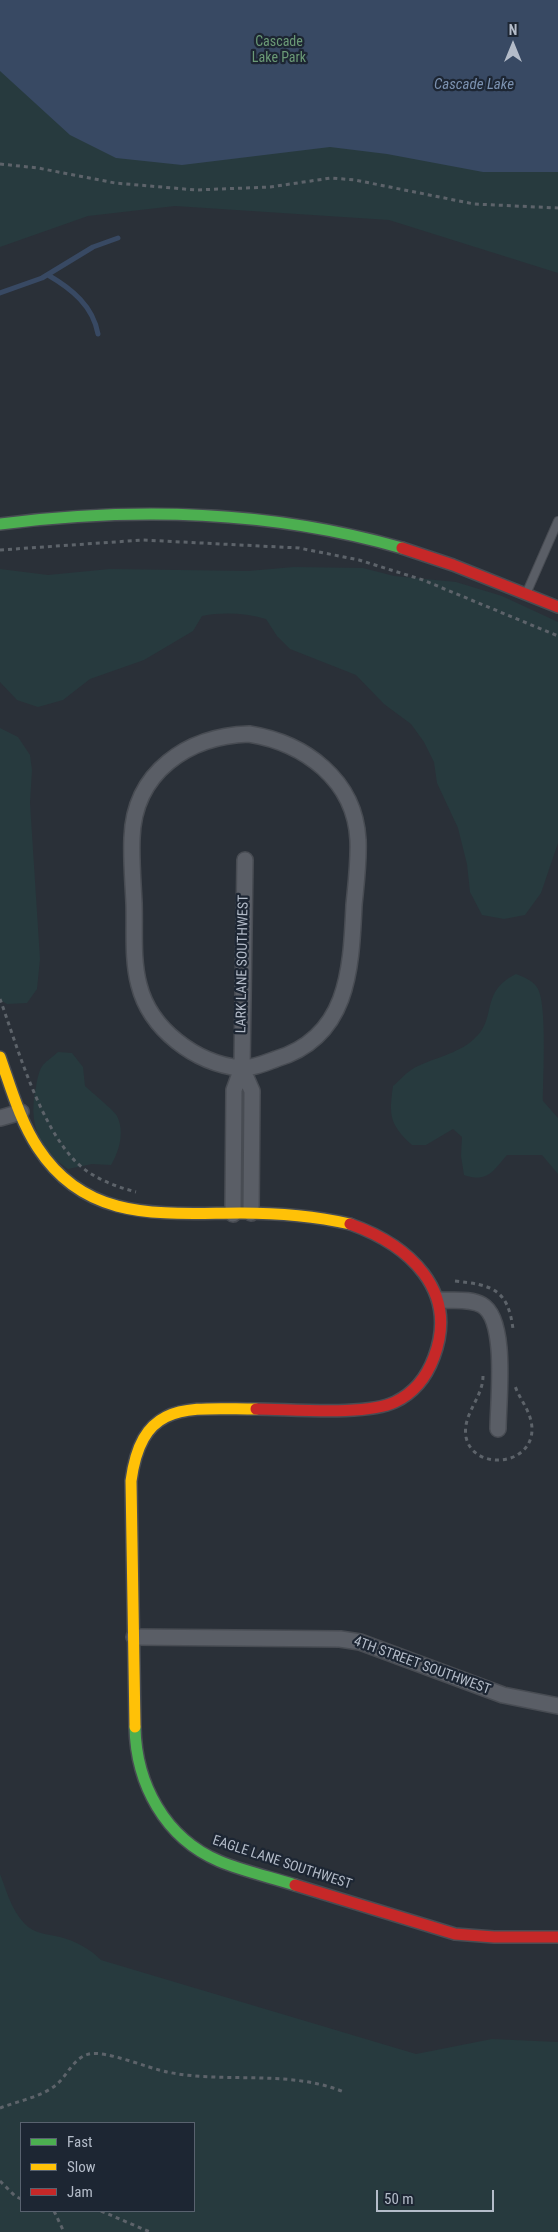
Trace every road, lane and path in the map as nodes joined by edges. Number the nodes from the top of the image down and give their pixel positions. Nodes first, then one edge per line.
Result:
1 (0, 164) edge
2 (558, 208) edge
3 (558, 520) edge
4 (0, 524) edge
5 (0, 550) edge
6 (526, 594) junction
7 (558, 607) edge
8 (558, 636) edge
9 (244, 860) dead end
10 (0, 999) edge
11 (0, 1057) edge
12 (242, 1068) junction
13 (21, 1112) junction
14 (0, 1118) edge
15 (138, 1192) dead end
16 (251, 1213) junction
17 (233, 1214) junction
18 (440, 1300) junction
19 (498, 1429) dead end
20 (134, 1637) junction
21 (558, 1706) edge
22 (558, 1937) edge
23 (344, 2092) dead end
24 (0, 2108) edge
25 (0, 2181) edge
26 (20, 2198) edge
27 (54, 2212) edge
28 (103, 2212) edge
29 (64, 2232) edge
30 (150, 2232) edge

1 - 2 path
3 - 6 lane
4 - 6 street
5 - 8 path
6 - 7 street
9 - 12 street, LARK LANE SOUTHWEST
10 - 15 path
11 - 13 street
12 - 12 street
12 - 16 street, LARK LANE SOUTHWEST
12 - 17 street, LARK LANE SOUTHWEST
13 - 14 street
13 - 17 street
16 - 17 street
16 - 18 street
18 - 19 street
18 - 20 street, EAGLE LANE SOUTHWEST
20 - 21 street, 4TH STREET SOUTHWEST
20 - 22 street, EAGLE LANE SOUTHWEST
23 - 24 path
25 - 26 path
27 - 29 path
28 - 30 path

